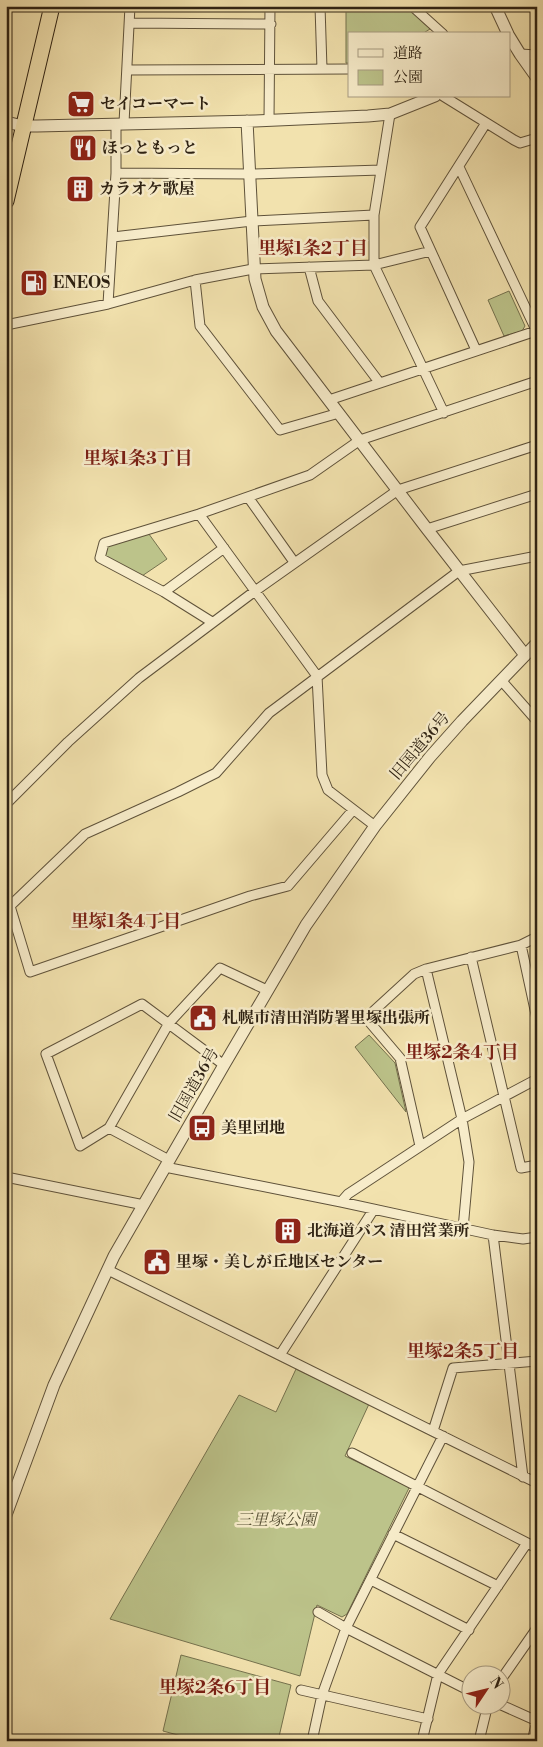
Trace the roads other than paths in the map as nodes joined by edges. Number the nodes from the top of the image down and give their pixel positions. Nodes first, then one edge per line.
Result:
1 (52, 6) edge
2 (130, 6) edge
3 (270, 6) edge
4 (320, 6) edge
5 (412, 6) edge
6 (495, 6) edge
7 (129, 23) junction
8 (271, 24) junction
9 (438, 32) edge
10 (507, 32) edge
11 (512, 44) edge
12 (537, 55) edge
13 (322, 69) junction
14 (348, 69) edge
15 (127, 70) junction
16 (270, 70) junction
17 (537, 78) edge
18 (430, 98) edge
19 (446, 98) edge
20 (390, 114) junction
21 (269, 120) junction
22 (247, 121) junction
23 (6, 122) edge
24 (120, 123) junction
25 (486, 124) junction
26 (23, 126) junction
27 (537, 138) edge
28 (459, 167) junction
29 (381, 170) junction
30 (116, 173) junction
31 (250, 174) junction
32 (6, 201) edge
33 (374, 215) junction
34 (252, 221) junction
35 (113, 237) junction
36 (431, 252) junction
37 (374, 264) junction
38 (309, 267) junction
39 (253, 269) junction
40 (195, 280) junction
41 (108, 304) junction
42 (537, 310) edge
43 (528, 315) junction
44 (6, 325) edge
45 (536, 332) edge
46 (476, 350) junction
47 (423, 368) junction
48 (537, 381) edge
49 (379, 382) junction
50 (329, 400) junction
51 (339, 413) junction
52 (444, 413) junction
53 (360, 440) junction
54 (537, 445) edge
55 (398, 490) junction
56 (537, 494) edge
57 (248, 497) junction
58 (199, 514) junction
59 (426, 529) junction
60 (224, 548) junction
61 (537, 556) edge
62 (294, 562) junction
63 (459, 571) junction
64 (255, 591) junction
65 (164, 592) junction
66 (212, 622) junction
67 (537, 643) edge
68 (525, 655) junction
69 (317, 676) junction
70 (500, 680) junction
71 (537, 721) edge
72 (6, 804) edge
73 (353, 810) junction
74 (375, 826) junction
75 (537, 937) edge
76 (521, 945) junction
77 (471, 958) junction
78 (426, 969) junction
79 (267, 990) junction
80 (537, 1019) edge
81 (169, 1024) junction
82 (224, 1065) junction
83 (537, 1079) edge
84 (504, 1096) junction
85 (462, 1119) junction
86 (109, 1128) junction
87 (420, 1146) junction
88 (167, 1164) junction
89 (537, 1165) edge
90 (6, 1177) edge
91 (342, 1202) junction
92 (144, 1205) junction
93 (374, 1209) junction
94 (463, 1229) junction
95 (493, 1235) junction
96 (537, 1238) edge
97 (108, 1270) junction
98 (280, 1355) junction
99 (537, 1361) edge
100 (509, 1364) junction
101 (433, 1431) junction
102 (442, 1436) junction
103 (352, 1453) dead end
104 (523, 1476) junction
105 (537, 1484) edge
106 (417, 1486) junction
107 (6, 1515) edge
108 (393, 1534) junction
109 (527, 1543) junction
110 (537, 1548) edge
111 (371, 1580) junction
112 (498, 1586) junction
113 (318, 1612) dead end
114 (346, 1628) junction
115 (537, 1628) edge
116 (469, 1630) junction
117 (510, 1667) edge
118 (438, 1674) junction
119 (460, 1686) edge
120 (301, 1690) dead end
121 (322, 1696) junction
122 (510, 1709) edge
123 (486, 1714) edge
124 (428, 1719) junction
125 (312, 1741) edge
126 (422, 1741) edge
127 (479, 1741) edge
128 (532, 1741) edge

1 - 26 highway
2 - 7 street
3 - 8 street
4 - 13 street
5 - 9 street
6 - 10 street
7 - 8 street
7 - 15 street
8 - 16 street
11 - 12 street
11 - 17 street
13 - 14 street
13 - 16 street
15 - 16 street
15 - 24 street
16 - 21 street
18 - 20 street
19 - 25 street
20 - 21 street
20 - 29 street
21 - 22 street
22 - 24 street
22 - 31 street
23 - 26 street
24 - 26 street
24 - 30 street
25 - 27 street
25 - 28 street
26 - 32 highway
28 - 36 street
28 - 43 street
29 - 31 street
29 - 33 street
30 - 31 street
30 - 35 street
31 - 34 street
33 - 34 street
33 - 37 street
34 - 35 street
34 - 39 street
35 - 41 street
36 - 37 street
36 - 46 street
37 - 38 street
37 - 47 street
38 - 39 street
38 - 49 street
39 - 40 street
39 - 50 street
40 - 41 street
40 - 51 street
41 - 44 street
42 - 43 street
43 - 45 street
45 - 46 street
46 - 47 street
47 - 49 street
47 - 52 street
48 - 52 street
49 - 50 street
50 - 51 street
51 - 53 street
52 - 53 street
53 - 55 street
53 - 57 street
54 - 55 street
55 - 59 street
55 - 62 street
56 - 59 street
57 - 58 street
57 - 62 street
58 - 60 street
58 - 65 street
59 - 63 street
60 - 64 street
60 - 65 street
61 - 63 street
62 - 64 street
63 - 68 street
63 - 69 street
64 - 66 street
64 - 69 street
65 - 66 street
66 - 72 street
67 - 68 street, 旧国道36号
68 - 70 street, 旧国道36号
69 - 73 street
69 - 73 street
70 - 71 street
70 - 74 street, 旧国道36号
73 - 74 street
74 - 79 street, 旧国道36号
75 - 76 street
76 - 77 street
76 - 80 street
77 - 78 street
77 - 84 street
78 - 85 street
78 - 87 street
79 - 81 street
79 - 82 street, 旧国道36号
81 - 82 street
81 - 86 street
81 - 86 street
82 - 88 street, 旧国道36号
83 - 84 street
84 - 85 street
84 - 89 street
85 - 87 street
85 - 94 street
86 - 88 street
87 - 91 street
88 - 91 street
88 - 92 street, 旧国道36号
90 - 92 street
91 - 93 street
92 - 97 street, 旧国道36号
93 - 94 street
93 - 98 street
94 - 95 street
95 - 96 street
95 - 100 street
97 - 98 street
97 - 107 street, 旧国道36号
98 - 101 street
99 - 100 street
100 - 101 street
100 - 104 street
101 - 102 street
102 - 104 street
102 - 106 street
103 - 106 street
104 - 105 street
106 - 108 street
106 - 109 street
108 - 111 street
108 - 112 street
109 - 110 street
109 - 112 street
111 - 114 street
111 - 116 street
112 - 116 street
113 - 114 street
114 - 118 street
114 - 121 street
115 - 117 street
116 - 118 street
118 - 119 street
118 - 124 street
120 - 121 street
121 - 124 street
121 - 125 street
122 - 128 street
123 - 127 street
124 - 126 street

